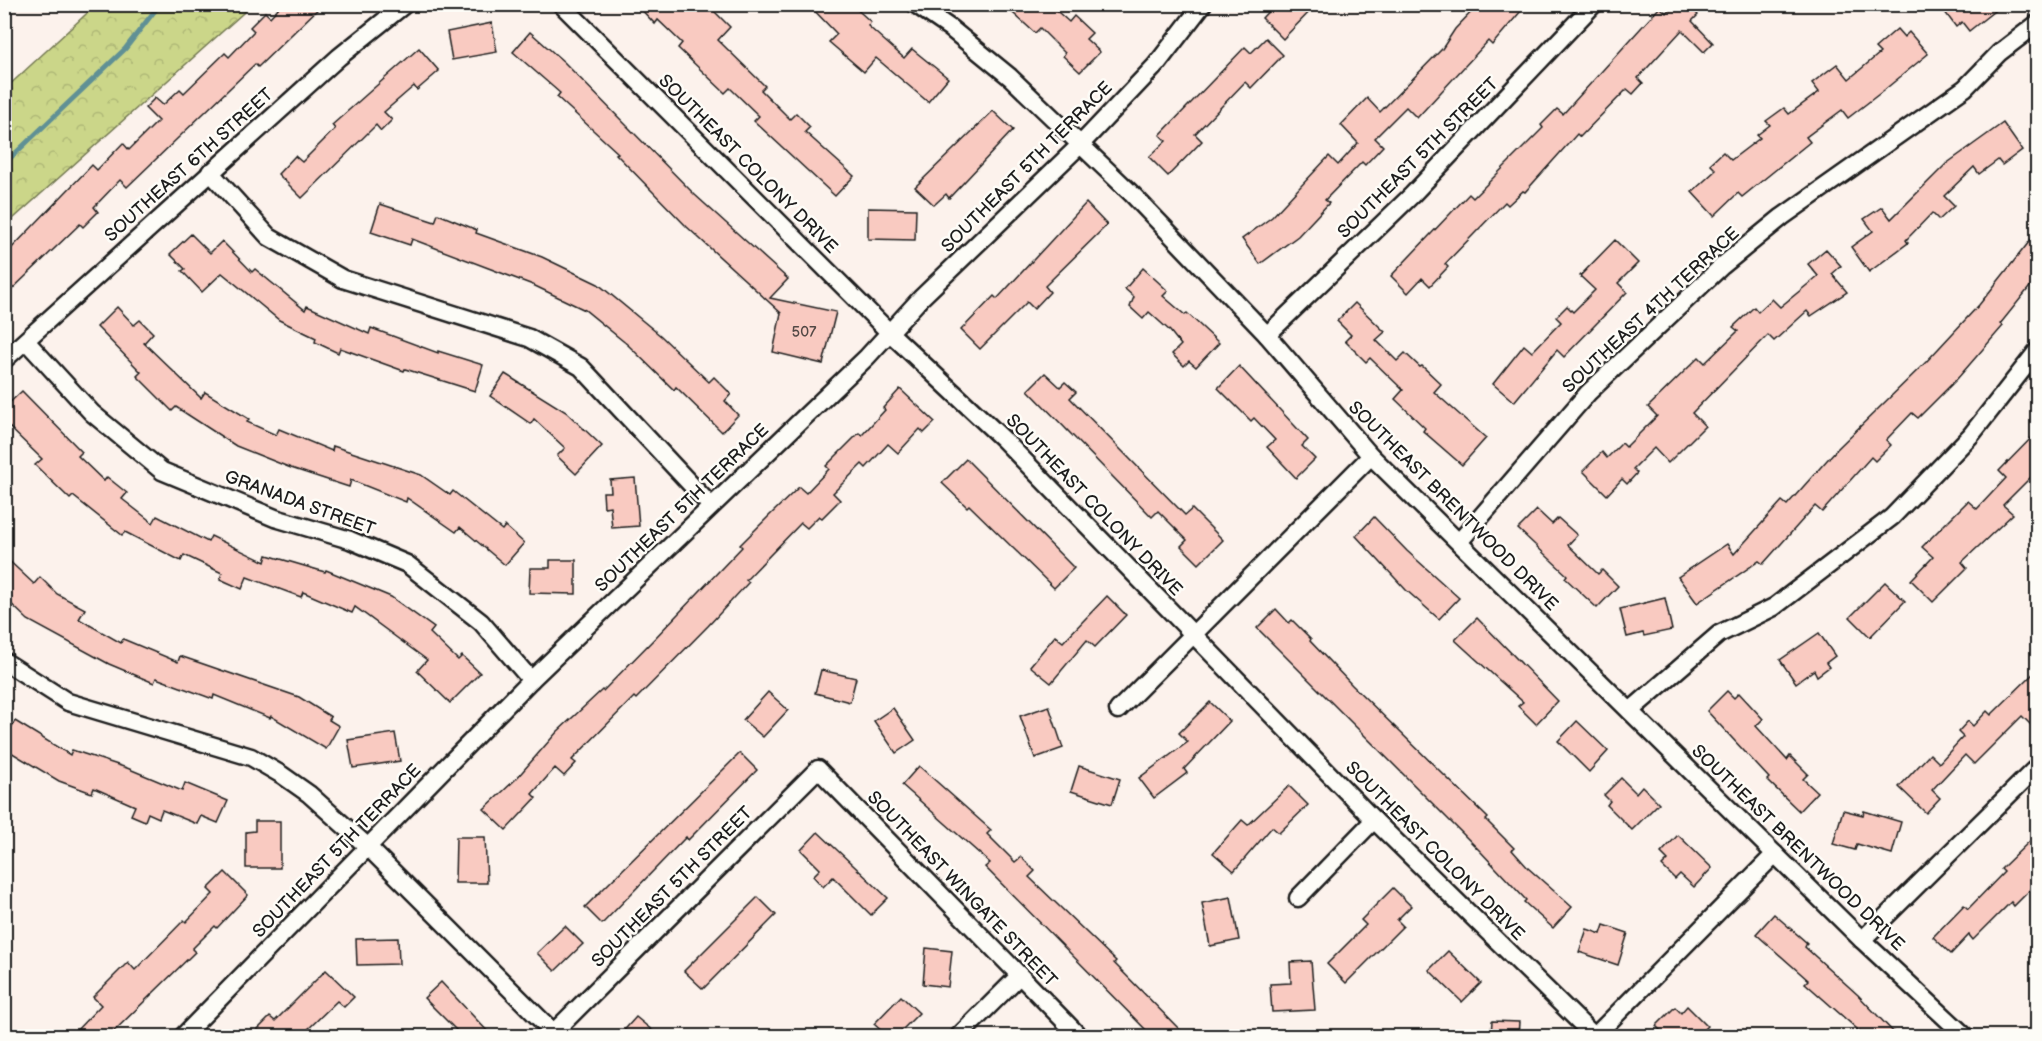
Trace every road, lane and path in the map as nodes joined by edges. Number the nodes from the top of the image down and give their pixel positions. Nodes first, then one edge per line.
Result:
1 (405, 4) edge
2 (915, 4) edge
3 (1203, 4) edge
4 (1594, 4) edge
5 (562, 5) edge
6 (2037, 23) edge
7 (1080, 145) junction
8 (210, 172) junction
9 (889, 332) junction
10 (1267, 335) junction
11 (26, 341) junction
12 (2037, 350) edge
13 (4, 360) edge
14 (1371, 456) junction
15 (711, 506) junction
16 (1459, 542) junction
17 (1192, 634) junction
18 (4, 661) edge
19 (531, 680) junction
20 (1118, 710) dead end
21 (1630, 711) junction
22 (2037, 766) edge
23 (818, 769) joint
24 (1374, 820) junction
25 (368, 847) junction
26 (1775, 854) junction
27 (1298, 898) dead end
28 (1862, 940) junction
29 (1019, 976) junction
30 (555, 1035) edge
31 (183, 1036) edge
32 (959, 1036) edge
33 (1079, 1036) edge
34 (1595, 1036) edge
35 (1965, 1036) edge

1 - 8 street, SOUTHEAST 6TH STREET
2 - 7 street, SOUTHEAST BRENTWOOD DRIVE
3 - 7 street, SOUTHEAST 5TH TERRACE
4 - 10 street, SOUTHEAST 5TH STREET
5 - 9 street, SOUTHEAST COLONY DRIVE
6 - 16 street, SOUTHEAST 4TH TERRACE
7 - 9 street, SOUTHEAST 5TH TERRACE
7 - 10 street, SOUTHEAST BRENTWOOD DRIVE
8 - 11 street, SOUTHEAST 6TH STREET
8 - 15 street
9 - 15 street, SOUTHEAST 5TH TERRACE
9 - 17 street, SOUTHEAST COLONY DRIVE
10 - 14 street, SOUTHEAST BRENTWOOD DRIVE
11 - 13 street, SOUTHEAST 6TH STREET
11 - 19 street, GRANADA STREET
12 - 21 street
14 - 16 street, SOUTHEAST BRENTWOOD DRIVE
14 - 17 street
15 - 19 street, SOUTHEAST 5TH TERRACE
16 - 21 street, SOUTHEAST BRENTWOOD DRIVE
17 - 20 street
17 - 24 street, SOUTHEAST COLONY DRIVE
18 - 25 street
19 - 25 street, SOUTHEAST 5TH TERRACE
21 - 26 street, SOUTHEAST BRENTWOOD DRIVE
22 - 28 street
23 - 29 street, SOUTHEAST WINGATE STREET
23 - 30 street, SOUTHEAST 5TH STREET
24 - 27 street
24 - 34 street, SOUTHEAST COLONY DRIVE
25 - 30 street
25 - 31 street, SOUTHEAST 5TH TERRACE
26 - 28 street, SOUTHEAST BRENTWOOD DRIVE
26 - 34 street
28 - 35 street, SOUTHEAST BRENTWOOD DRIVE
29 - 32 street
29 - 33 street, SOUTHEAST WINGATE STREET

